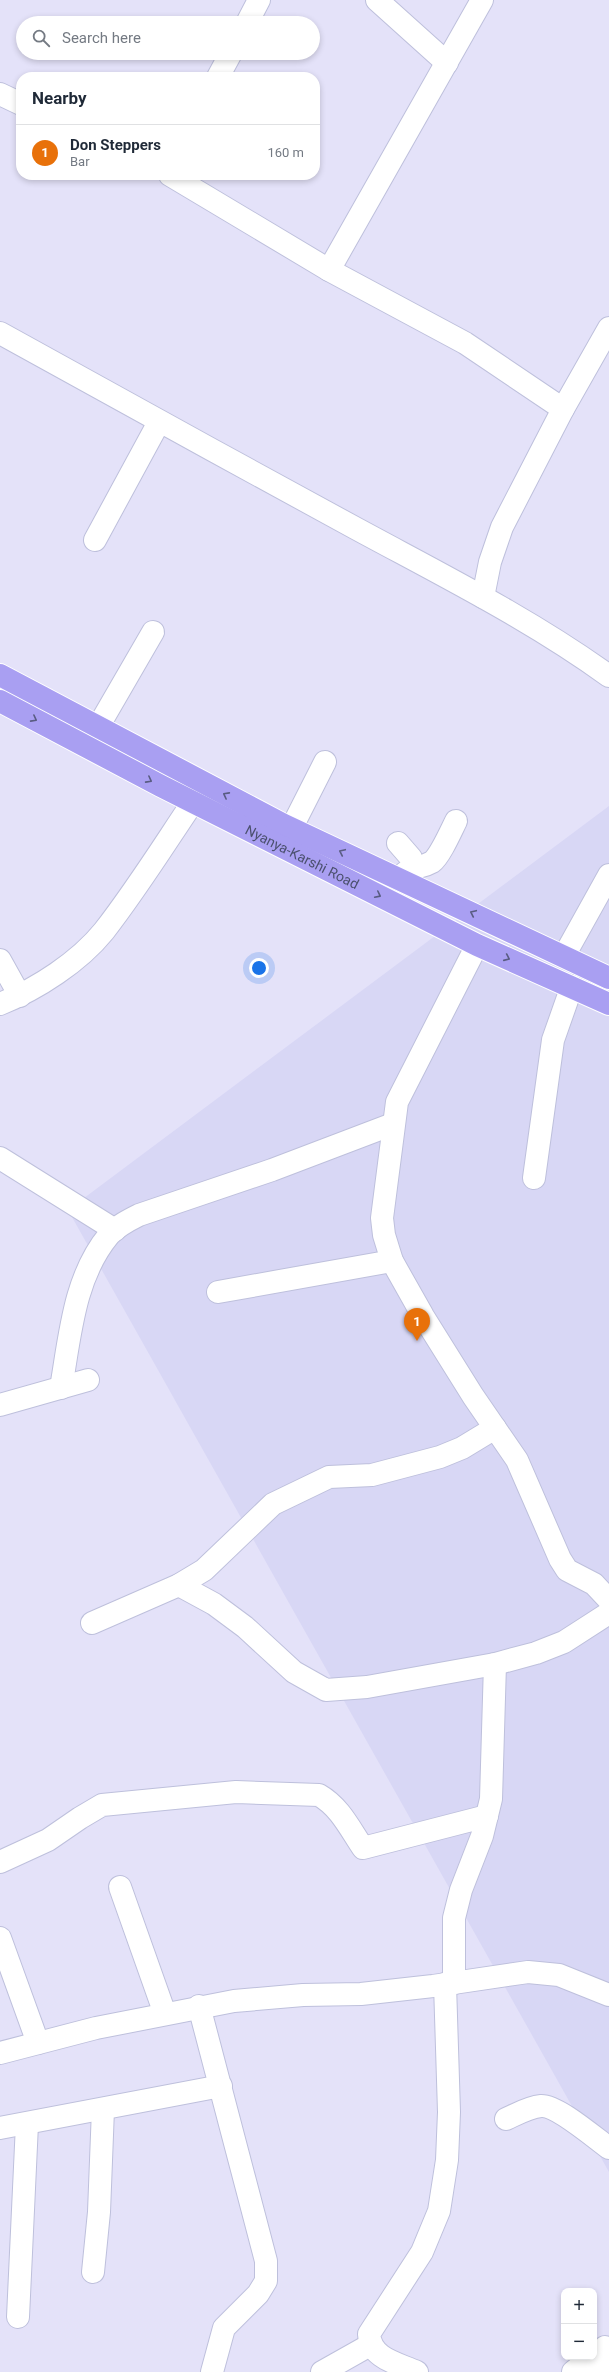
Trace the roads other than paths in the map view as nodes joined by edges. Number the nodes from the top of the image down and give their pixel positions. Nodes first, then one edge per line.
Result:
1 (259, 0) edge
2 (377, 0) edge
3 (482, 0) edge
4 (251, 16) edge
5 (227, 60) edge
6 (447, 63) junction
7 (221, 72) edge
8 (0, 94) edge
9 (16, 102) edge
10 (178, 180) edge
11 (329, 270) junction
12 (609, 328) edge
13 (0, 333) edge
14 (563, 409) junction
15 (159, 422) junction
16 (95, 540) dead end
17 (483, 597) junction
18 (153, 632) dead end
19 (0, 675) edge
20 (609, 676) edge
21 (0, 701) edge
22 (98, 727) junction
23 (325, 762) dead end
24 (193, 802) junction
25 (456, 821) dead end
26 (295, 838) junction
27 (398, 843) dead end
28 (406, 873) junction
29 (609, 875) edge
30 (478, 945) junction
31 (564, 956) junction
32 (0, 960) edge
33 (609, 978) edge
34 (572, 986) junction
35 (20, 996) junction
36 (0, 1004) edge
37 (609, 1004) edge
38 (393, 1124) junction
39 (0, 1158) edge
40 (534, 1178) dead end
41 (115, 1230) junction
42 (392, 1261) junction
43 (218, 1292) dead end
44 (88, 1380) dead end
45 (61, 1388) junction
46 (0, 1405) edge
47 (495, 1428) junction
48 (179, 1586) junction
49 (609, 1600) edge
50 (609, 1613) edge
51 (92, 1623) dead end
52 (495, 1664) junction
53 (487, 1816) junction
54 (0, 1862) edge
55 (120, 1887) dead end
56 (0, 1938) edge
57 (450, 1983) junction
58 (609, 1994) edge
59 (199, 2006) junction
60 (165, 2014) junction
61 (38, 2043) junction
62 (0, 2053) edge
63 (222, 2086) junction
64 (103, 2110) junction
65 (506, 2119) dead end
66 (27, 2124) junction
67 (0, 2128) edge
68 (609, 2148) edge
69 (93, 2272) dead end
70 (18, 2317) dead end
71 (370, 2345) junction
72 (600, 2351) edge
73 (212, 2372) edge
74 (322, 2372) edge
75 (418, 2372) edge
76 (573, 2372) edge
77 (598, 2372) edge

1 - 4 street
2 - 6 street
3 - 6 street
5 - 7 street
6 - 11 street
8 - 9 street
10 - 11 street
11 - 14 street
12 - 14 street
13 - 15 street
14 - 17 street
15 - 16 street
15 - 17 street
17 - 20 street
18 - 22 street
19 - 22 main road, Nyanya-Karshi Road
21 -> 24 main road, Nyanya-Karshi Road
26 -> 22 main road, Nyanya-Karshi Road
23 - 26 street
24 - 26 main road, Nyanya-Karshi Road
24 - 35 street
25 - 28 street
28 -> 26 main road, Nyanya-Karshi Road
26 -> 30 main road, Nyanya-Karshi Road
27 - 28 street
31 -> 28 main road, Nyanya-Karshi Road
29 - 31 street
30 -> 34 main road, Nyanya-Karshi Road
30 - 38 street
31 - 33 main road, Nyanya-Karshi Road
32 - 35 street
34 - 37 main road, Nyanya-Karshi Road
34 - 40 street
35 - 36 street
38 - 41 street
38 - 42 street
39 - 41 street
41 - 45 street
42 - 43 street
42 - 47 street
44 - 45 street
45 - 46 street
47 - 48 street
47 - 49 street
48 - 51 street
48 - 52 street
50 - 52 street
52 - 53 street
53 - 54 street
53 - 57 street
55 - 60 street
56 - 61 street
57 - 58 street
57 - 59 street
57 - 71 street
59 - 60 street
59 - 63 street
60 - 61 street
61 - 62 street
63 - 64 street
63 - 73 street
64 - 66 street
64 - 69 street
65 - 68 street
66 - 67 street
66 - 70 street
71 - 74 street
71 - 75 street
72 - 76 street
72 - 77 street

